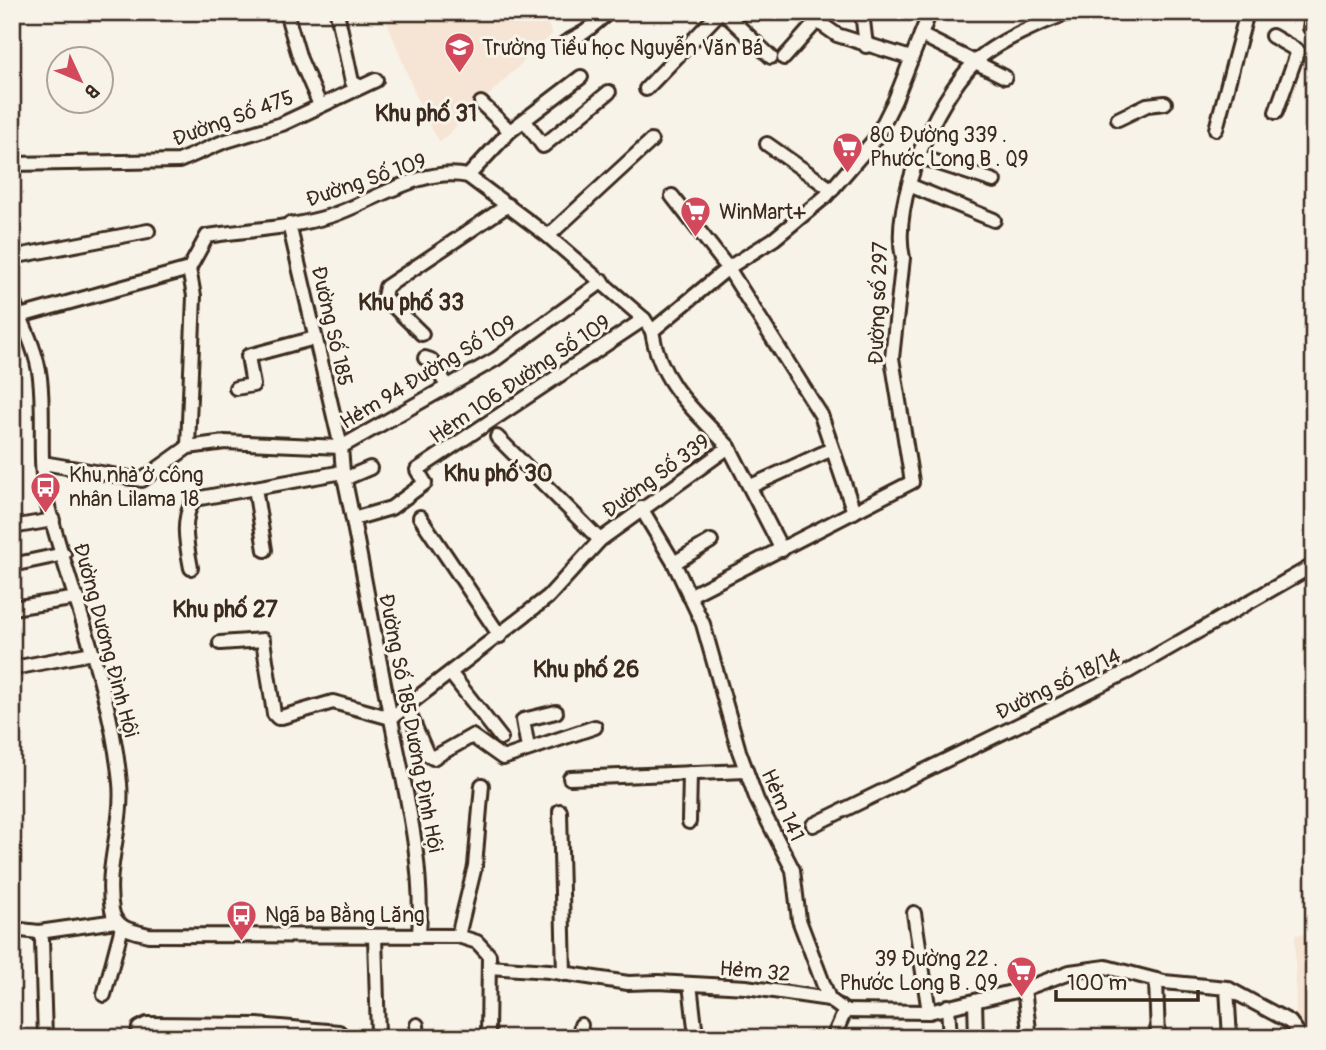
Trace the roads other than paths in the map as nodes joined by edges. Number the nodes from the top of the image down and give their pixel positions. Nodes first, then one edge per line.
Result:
1 (286, 12) edge
2 (337, 12) edge
3 (609, 12) edge
4 (722, 12) edge
5 (862, 12) edge
6 (930, 12) edge
7 (1071, 12) edge
8 (1247, 12) edge
9 (1312, 12) edge
10 (1314, 29) edge
11 (920, 35) junction
12 (1272, 36) dead end
13 (565, 43) dead end
14 (866, 46) junction
15 (911, 58) junction
16 (976, 61) junction
17 (581, 77) dead end
18 (1005, 77) dead end
19 (376, 80) dead end
20 (359, 86) junction
21 (646, 89) dead end
22 (608, 92) dead end
23 (481, 103) dead end
24 (1165, 103) dead end
25 (320, 105) junction
26 (1276, 111) dead end
27 (1118, 119) dead end
28 (525, 121) junction
29 (1216, 128) dead end
30 (510, 131) junction
31 (651, 141) dead end
32 (766, 144) dead end
33 (917, 156) junction
34 (12, 164) edge
35 (468, 176) junction
36 (994, 181) dead end
37 (909, 185) junction
38 (832, 190) junction
39 (672, 195) dead end
40 (508, 205) junction
41 (994, 220) dead end
42 (289, 225) junction
43 (148, 231) dead end
44 (548, 236) junction
45 (12, 257) edge
46 (728, 268) junction
47 (189, 269) junction
48 (603, 281) junction
49 (12, 298) edge
50 (20, 316) junction
51 (644, 318) junction
52 (652, 331) junction
53 (422, 334) dead end
54 (315, 338) junction
55 (425, 358) dead end
56 (448, 387) junction
57 (236, 388) dead end
58 (497, 437) dead end
59 (188, 447) junction
60 (341, 447) junction
61 (729, 447) junction
62 (832, 449) junction
63 (43, 463) junction
64 (370, 468) dead end
65 (343, 475) junction
66 (751, 486) junction
67 (255, 488) junction
68 (641, 508) junction
69 (854, 512) junction
70 (420, 517) dead end
71 (353, 519) junction
72 (53, 520) junction
73 (12, 527) edge
74 (600, 540) junction
75 (711, 541) dead end
76 (265, 550) dead end
77 (782, 551) junction
78 (64, 554) junction
79 (674, 563) junction
80 (12, 565) edge
81 (1314, 565) edge
82 (191, 568) dead end
83 (689, 596) junction
84 (78, 598) junction
85 (12, 608) edge
86 (500, 636) junction
87 (220, 643) dead end
88 (92, 653) junction
89 (14, 668) edge
90 (451, 674) junction
91 (407, 708) junction
92 (556, 712) dead end
93 (391, 718) junction
94 (595, 727) dead end
95 (501, 738) dead end
96 (528, 748) junction
97 (746, 771) junction
98 (691, 773) junction
99 (570, 778) dead end
100 (482, 785) dead end
101 (560, 811) dead end
102 (689, 822) dead end
103 (813, 825) dead end
104 (914, 913) dead end
105 (119, 924) junction
106 (12, 929) edge
107 (39, 933) junction
108 (419, 935) junction
109 (458, 936) junction
110 (375, 937) junction
111 (489, 967) junction
112 (564, 974) junction
113 (1156, 980) junction
114 (690, 984) junction
115 (1227, 988) junction
116 (1024, 989) junction
117 (104, 995) dead end
118 (829, 999) junction
119 (975, 1001) junction
120 (947, 1006) junction
121 (845, 1011) junction
122 (929, 1012) junction
123 (247, 1031) edge
124 (378, 1034) dead end
125 (45, 1038) edge
126 (137, 1038) edge
127 (344, 1038) edge
128 (488, 1038) edge
129 (705, 1038) edge
130 (833, 1038) edge
131 (950, 1038) edge
132 (976, 1038) edge
133 (1030, 1038) edge
134 (1158, 1038) edge
135 (1230, 1038) edge
136 (1303, 1038) edge

1 - 25 street
2 - 20 street
3 - 13 street
4 - 14 street
4 - 21 street
5 - 14 street
6 - 11 street
7 - 16 street
8 - 29 street
9 - 10 street
11 - 15 street
11 - 16 street
12 - 26 street
14 - 15 street
15 - 38 street
16 - 18 street
16 - 33 street, Đường số 297
17 - 28 street
19 - 20 street, Đường Số 475
20 - 25 street, Đường Số 475
22 - 28 street
23 - 30 street
24 - 27 street
25 - 34 street, Đường Số 475
28 - 30 street
30 - 35 street
31 - 44 street
32 - 38 street
33 - 36 street
33 - 37 street, Đường số 297
35 - 40 street
35 - 42 street, Đường Số 109
37 - 41 street
37 - 69 street, Đường số 297
38 - 46 street
39 - 46 street
40 - 44 street
40 - 53 street
42 - 47 street, Đường Số 109
42 - 54 street, Đường Số 185
43 - 45 street
44 - 48 street
46 - 52 street
46 - 62 street
47 - 50 street
47 - 59 street
48 - 51 street
48 - 56 street, Hẻm 94 Đường Số 109
49 - 50 street, Đường Dương Đình Hội
50 - 63 street, Đường Dương Đình Hội
51 - 52 street
51 - 71 street, Hẻm 106 Đường Số 109
52 - 61 street, Đường Số 339
54 - 57 street
54 - 60 street, Đường Số 185
55 - 56 street
56 - 60 street, Hẻm 94 Đường Số 109
58 - 74 street
59 - 60 street
59 - 63 street
60 - 65 street, Đường Số 185
61 - 66 street
61 - 68 street, Đường Số 339
62 - 66 street
62 - 69 street
63 - 72 street, Đường Dương Đình Hội
64 - 65 street
65 - 67 street
65 - 71 street, Đường Số 185
66 - 77 street
67 - 76 street
67 - 82 street
68 - 74 street, Đường Số 339
68 - 79 street, Hẻm 141
69 - 77 street, Đường số 297
70 - 86 street
71 - 93 street, Đường Số 185 Dương Đình Hội
72 - 73 street
72 - 78 street, Đường Dương Đình Hội
74 - 86 street, Đường Số 339
75 - 79 street
77 - 83 street, Đường số 297
78 - 80 street
78 - 84 street, Đường Dương Đình Hội
79 - 83 street, Hẻm 141
81 - 103 street, Đường số 18/14
83 - 97 street, Hẻm 141
84 - 85 street
84 - 88 street, Đường Dương Đình Hội
86 - 90 street, Đường Số 339
87 - 93 street
88 - 89 street
88 - 105 street, Đường Dương Đình Hội
90 - 91 street, Đường Số 339
90 - 95 street
91 - 93 street, Đường Số 339
91 - 96 street
92 - 96 street
93 - 108 street, Đường Số 185 Dương Đình Hội
94 - 96 street
97 - 98 street
97 - 118 street, Hẻm 141
98 - 99 street
98 - 102 street
100 - 109 street
101 - 112 street
104 - 122 street
105 - 107 street
105 - 110 street
105 - 117 street
106 - 107 street
107 - 125 street
108 - 109 street
108 - 110 street
109 - 111 street
110 - 124 street
111 - 112 street, Hẻm 32
111 - 128 street
112 - 114 street, Hẻm 32
113 - 115 street
113 - 116 street
113 - 134 street
114 - 118 street, Hẻm 32
114 - 129 street
115 - 135 street
115 - 136 street
116 - 119 street
116 - 133 street
118 - 121 street, Hẻm 32
119 - 120 street
119 - 132 street
120 - 122 street
120 - 131 street
121 - 122 street
121 - 130 street
123 - 126 street
123 - 127 street

